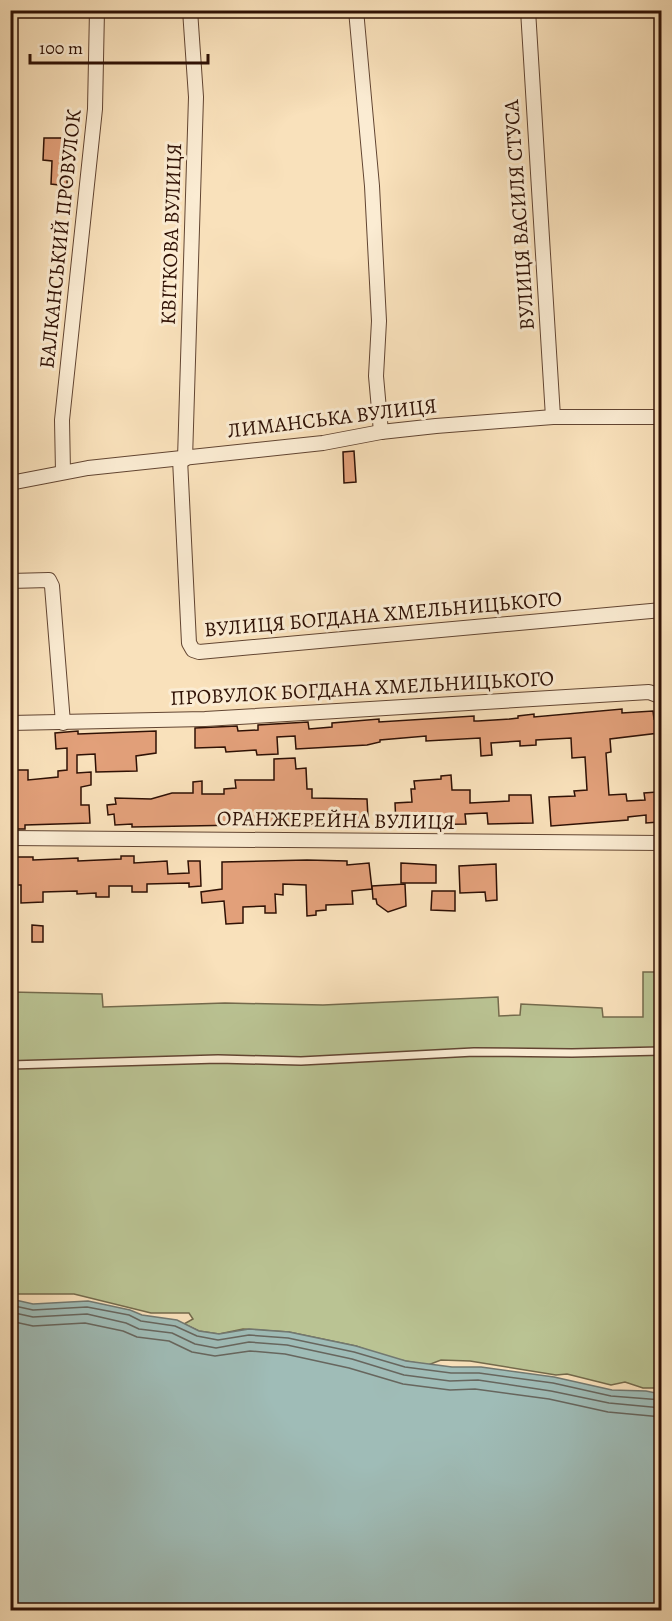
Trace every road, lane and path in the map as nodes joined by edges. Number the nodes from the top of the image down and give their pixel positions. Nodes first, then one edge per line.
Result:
1 (97, 10) edge
2 (190, 10) edge
3 (356, 10) edge
4 (528, 10) edge
5 (553, 417) junction
6 (662, 417) edge
7 (381, 432) junction
8 (182, 459) junction
9 (63, 472) junction
10 (10, 483) edge
11 (10, 581) edge
12 (662, 610) edge
13 (662, 697) edge
14 (10, 723) edge
15 (63, 723) junction
16 (10, 838) edge
17 (662, 843) edge
18 (662, 1051) edge
19 (10, 1065) edge

1 - 9 street, БАЛКАНСЬКИЙ ПРОВУЛОК
2 - 8 street, КВІТКОВА ВУЛИЦЯ
3 - 7 street
4 - 5 street, ВУЛИЦЯ ВАСИЛЯ СТУСА
5 - 6 street, ЛИМАНСЬКА ВУЛИЦЯ
5 - 7 street, ЛИМАНСЬКА ВУЛИЦЯ
7 - 8 street, ЛИМАНСЬКА ВУЛИЦЯ
8 - 9 street, ЛИМАНСЬКА ВУЛИЦЯ
8 - 12 street, ВУЛИЦЯ БОГДАНА ХМЕЛЬНИЦЬКОГО
9 - 10 street, ЛИМАНСЬКА ВУЛИЦЯ
11 - 15 street
13 - 15 street, ПРОВУЛОК БОГДАНА ХМЕЛЬНИЦЬКОГО
14 - 15 street, ПРОВУЛОК БОГДАНА ХМЕЛЬНИЦЬКОГО
16 - 17 street, ОРАНЖЕРЕЙНА ВУЛИЦЯ
18 - 19 lane

